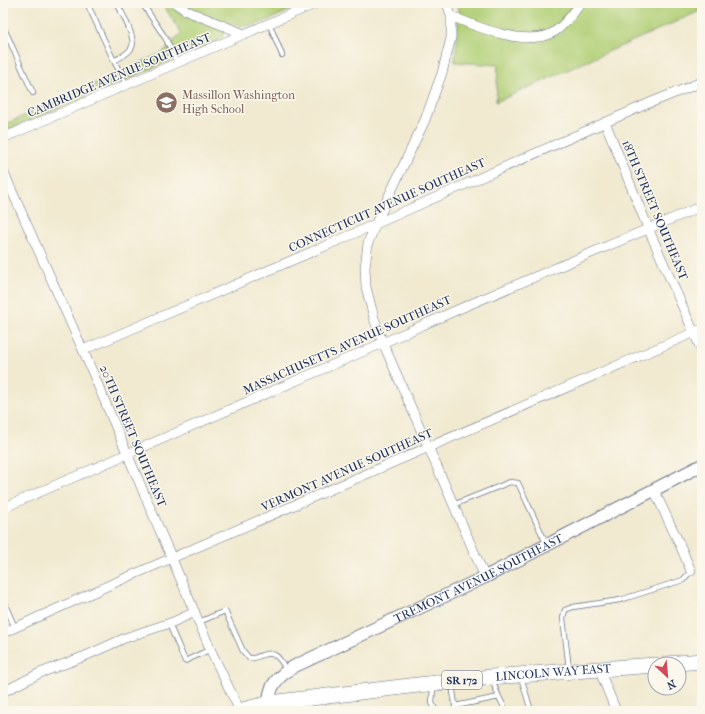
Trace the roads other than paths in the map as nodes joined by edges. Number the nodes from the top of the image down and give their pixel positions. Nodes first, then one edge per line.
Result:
1 (87, 3) edge
2 (117, 3) edge
3 (142, 3) edge
4 (176, 3) edge
5 (317, 3) edge
6 (447, 3) edge
7 (581, 3) edge
8 (451, 16) junction
9 (269, 23) junction
10 (3, 26) edge
11 (244, 34) junction
12 (282, 56) dead end
13 (114, 61) junction
14 (177, 63) junction
15 (702, 82) edge
16 (127, 85) junction
17 (33, 93) dead end
18 (605, 122) junction
19 (3, 138) edge
20 (3, 171) edge
21 (702, 206) edge
22 (376, 223) junction
23 (648, 228) junction
24 (698, 331) edge
25 (383, 343) junction
26 (82, 350) junction
27 (702, 351) edge
28 (428, 448) junction
29 (127, 454) junction
30 (702, 465) edge
31 (654, 490) junction
32 (453, 505) junction
33 (3, 508) edge
34 (547, 545) junction
35 (172, 559) junction
36 (691, 572) joint
37 (485, 577) junction
38 (3, 600) edge
39 (195, 612) junction
40 (199, 622) junction
41 (169, 624) junction
42 (15, 628) junction
43 (3, 633) edge
44 (211, 649) junction
45 (702, 661) edge
46 (687, 662) edge
47 (647, 666) edge
48 (599, 670) junction
49 (287, 671) junction
50 (570, 672) junction
51 (520, 675) junction
52 (491, 677) junction
53 (452, 681) junction
54 (433, 683) junction
55 (3, 692) edge
56 (499, 697) junction
57 (271, 706) junction
58 (239, 711) edge
59 (436, 711) edge
60 (506, 711) edge
61 (531, 711) edge
62 (616, 711) edge

1 - 13 lane
2 - 13 lane
3 - 14 lane
4 - 11 street
5 - 9 street, CAMBRIDGE AVENUE SOUTHEAST
6 - 8 street
7 - 8 street
8 - 22 street
9 - 11 street, CAMBRIDGE AVENUE SOUTHEAST
9 - 12 lane
10 - 17 lane
11 - 14 street, CAMBRIDGE AVENUE SOUTHEAST
13 - 16 lane
14 - 16 street, CAMBRIDGE AVENUE SOUTHEAST
15 - 18 street, CONNECTICUT AVENUE SOUTHEAST
16 - 19 street, CAMBRIDGE AVENUE SOUTHEAST
18 - 22 street, CONNECTICUT AVENUE SOUTHEAST
18 - 23 street, 18TH STREET SOUTHEAST
20 - 26 street, 20TH STREET SOUTHEAST
21 - 23 street, MASSACHUSETTS AVENUE SOUTHEAST
22 - 25 street
22 - 26 street, CONNECTICUT AVENUE SOUTHEAST
23 - 24 street, 18TH STREET SOUTHEAST
23 - 25 street, MASSACHUSETTS AVENUE SOUTHEAST
24 - 27 street, 18TH STREET SOUTHEAST
24 - 28 street, VERMONT AVENUE SOUTHEAST
25 - 28 street
25 - 29 street, MASSACHUSETTS AVENUE SOUTHEAST
26 - 29 street, 20TH STREET SOUTHEAST
28 - 32 street
28 - 35 street, VERMONT AVENUE SOUTHEAST
29 - 33 street, MASSACHUSETTS AVENUE SOUTHEAST
29 - 35 street, 20TH STREET SOUTHEAST
30 - 31 street, TREMONT AVENUE SOUTHEAST
31 - 34 street, TREMONT AVENUE SOUTHEAST
31 - 36 street
32 - 34 lane
32 - 37 street
34 - 37 street, TREMONT AVENUE SOUTHEAST
35 - 39 street, 20TH STREET SOUTHEAST
35 - 42 street, VERMONT AVENUE SOUTHEAST
36 - 50 lane
37 - 49 street, TREMONT AVENUE SOUTHEAST
38 - 42 lane
39 - 40 street, 20TH STREET SOUTHEAST
39 - 41 street
40 - 44 street, 20TH STREET SOUTHEAST
40 - 49 lane
41 - 44 lane
41 - 55 street
42 - 43 street, VERMONT AVENUE SOUTHEAST
44 - 58 street, 20TH STREET SOUTHEAST
45 - 46 main road
47 - 48 main road, LINCOLN WAY EAST / SR 172
48 - 50 main road, LINCOLN WAY EAST / SR 172
48 - 62 street
49 - 57 street, TREMONT AVENUE SOUTHEAST
50 - 51 main road, LINCOLN WAY EAST / SR 172
51 - 52 main road, LINCOLN WAY EAST / SR 172
51 - 61 lane
52 - 53 main road, LINCOLN WAY EAST / SR 172
52 - 56 lane
53 - 54 main road, LINCOLN WAY EAST / SR 172
53 - 56 lane
54 - 57 main road, LINCOLN WAY EAST / SR 172
54 - 59 lane
56 - 60 lane
57 - 58 main road, LINCOLN WAY EAST / SR 172

